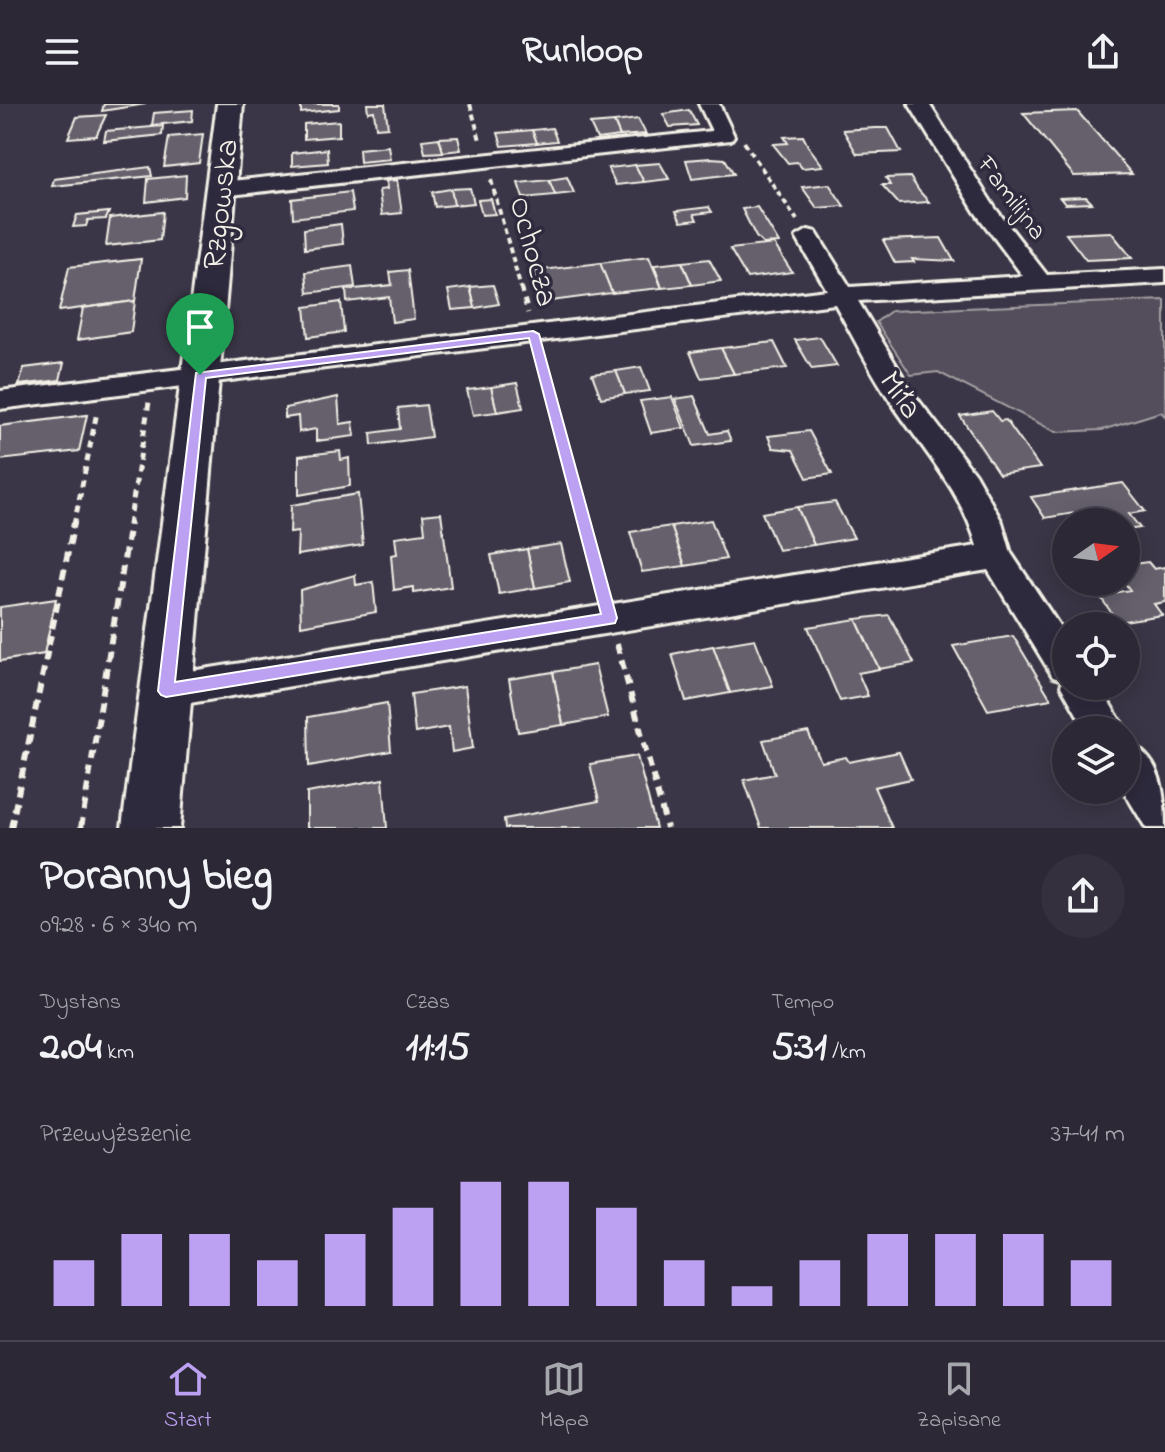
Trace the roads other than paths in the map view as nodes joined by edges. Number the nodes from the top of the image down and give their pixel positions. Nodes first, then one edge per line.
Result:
1 (230, 104) edge
2 (709, 104) edge
3 (919, 104) edge
4 (221, 189) junction
5 (808, 237) road end
6 (1165, 276) edge
7 (1039, 281) junction
8 (845, 296) junction
9 (200, 375) junction
10 (0, 400) edge
11 (996, 556) junction
12 (1052, 644) edge
13 (166, 691) junction
14 (1140, 782) edge
15 (1165, 822) edge
16 (151, 828) edge

1 - 4 main road, Rzgowska
2 - 4 street
3 - 7 street, Familijna
4 - 9 main road, Rzgowska
5 - 8 street, Miła
6 - 7 street
7 - 8 street
8 - 9 street
8 - 11 street, Miła
9 - 10 street
9 - 13 main road, Rzgowska
11 - 12 street, Miła
11 - 13 street
13 - 16 main road, Rzgowska
14 - 15 street

